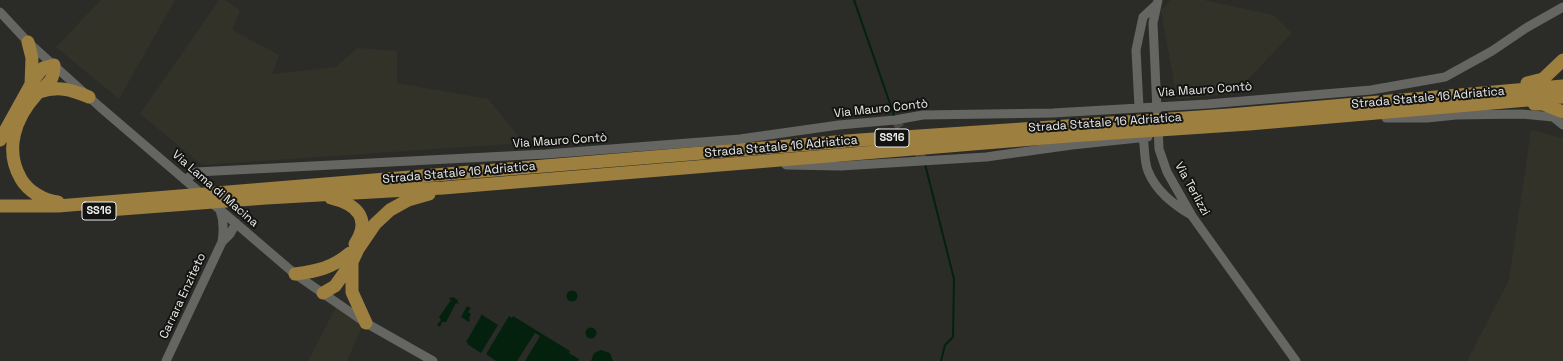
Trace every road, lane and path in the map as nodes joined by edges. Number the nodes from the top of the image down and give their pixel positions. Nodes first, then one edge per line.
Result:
1 (1158, 2) edge
2 (1563, 7) edge
3 (0, 12) edge
4 (28, 42) junction
5 (1563, 60) edge
6 (54, 66) junction
7 (1563, 86) edge
8 (34, 89) junction
9 (1491, 92) junction
10 (89, 97) junction
11 (1563, 97) edge
12 (1458, 106) junction
13 (1139, 107) junction
14 (1563, 112) edge
15 (1563, 125) edge
16 (1143, 137) junction
17 (0, 140) edge
18 (186, 180) junction
19 (536, 185) dead end
20 (456, 187) junction
21 (319, 195) junction
22 (82, 204) junction
23 (0, 206) edge
24 (220, 210) junction
25 (0, 214) edge
26 (1192, 216) junction
27 (234, 221) junction
28 (227, 232) junction
29 (246, 232) junction
30 (351, 257) junction
31 (295, 274) junction
32 (323, 292) junction
33 (366, 323) junction
34 (166, 361) edge
35 (433, 361) edge
36 (1296, 361) edge

1 - 13 street
1 - 26 street, Via Terlizzi
2 - 13 street, Via Mauro Contò
3 - 4 street, Via Lama di Macina
4 - 6 street, Via Lama di Macina
4 - 8 highway
5 - 9 highway
6 - 8 highway
6 - 10 street, Via Lama di Macina
7 - 9 highway, Strada Statale 16 Adriatica / SS16
8 - 10 highway
8 - 17 highway
8 - 22 highway
9 - 22 highway, Strada Statale 16 Adriatica / SS16
10 - 18 street, Via Lama di Macina
11 - 12 highway, Strada Statale 16 Adriatica / SS16
12 - 14 highway
12 - 20 highway, Strada Statale 16 Adriatica / SS16
13 - 18 street, Via Mauro Contò
15 - 16 street
16 - 19 street
16 - 26 street
18 - 24 street, Via Lama di Macina
20 - 21 highway, Strada Statale 16 Adriatica / SS16
20 - 30 highway
21 - 25 highway, Strada Statale 16 Adriatica / SS16
21 - 30 highway
22 - 23 highway, Strada Statale 16 Adriatica / SS16
24 - 27 street, Via Lama di Macina
24 - 28 street
26 - 36 street, Via Terlizzi
27 - 28 street, Carrara Enziteto
27 - 29 street, Via Lama di Macina
28 - 29 street
28 - 34 street, Carrara Enziteto
29 - 31 street, Via Lama di Macina
30 - 31 highway
30 - 32 highway
30 - 33 highway
31 - 32 street, Via Lama di Macina
32 - 33 street, Via Lama di Macina
33 - 35 street, Via Lama di Macina

